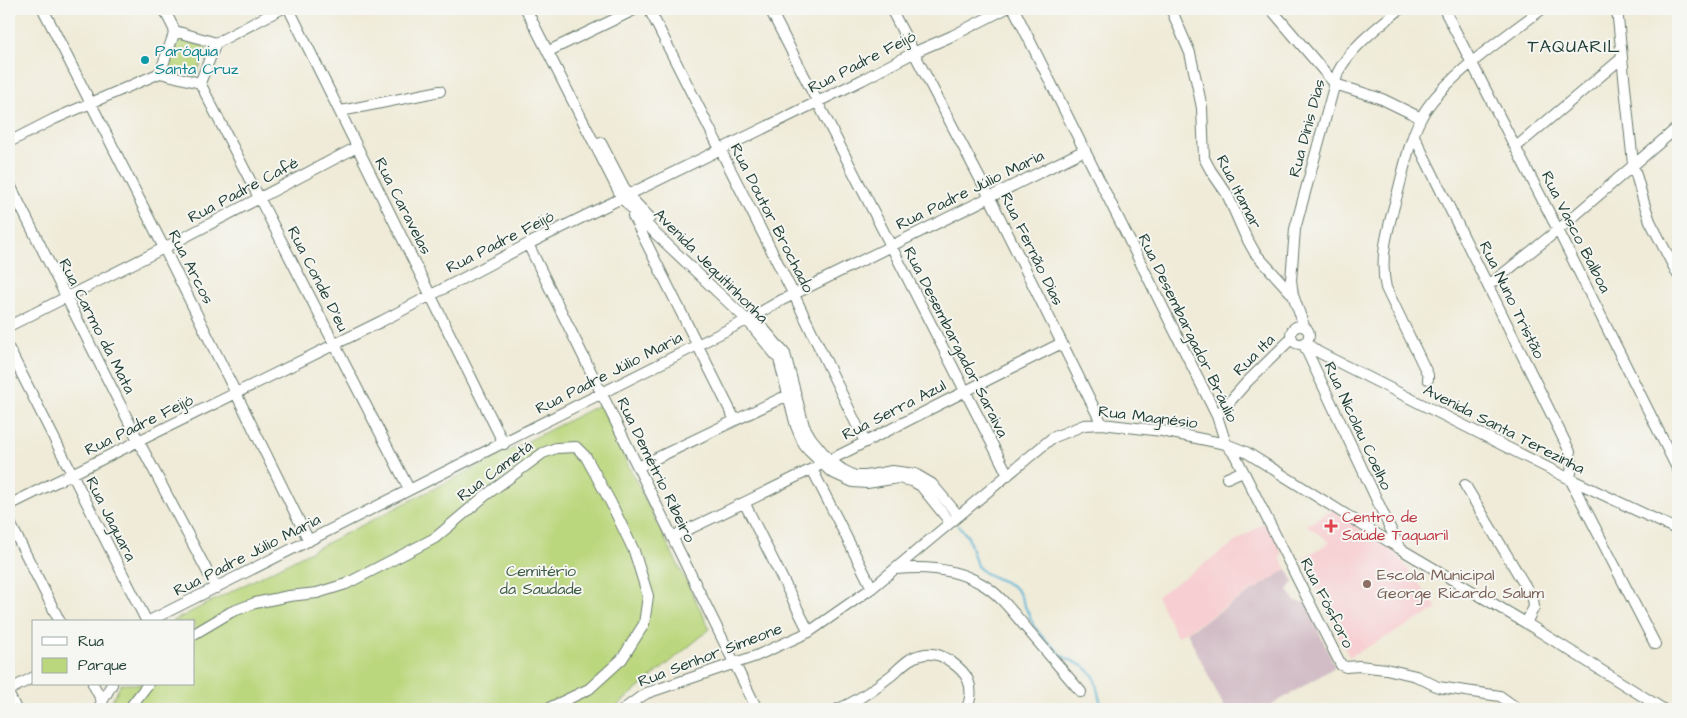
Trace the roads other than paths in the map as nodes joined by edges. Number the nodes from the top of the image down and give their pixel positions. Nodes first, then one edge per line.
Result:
1 (43, 9) edge
2 (164, 9) edge
3 (281, 9) edge
4 (289, 9) edge
5 (526, 9) edge
6 (534, 9) edge
7 (636, 9) edge
8 (649, 9) edge
9 (770, 9) edge
10 (891, 9) edge
11 (1005, 9) edge
12 (1014, 9) edge
13 (1171, 9) edge
14 (1271, 9) edge
15 (1444, 9) edge
16 (1542, 9) edge
17 (1617, 9) edge
18 (1398, 10) edge
19 (175, 31) junction
20 (216, 43) junction
21 (553, 49) junction
22 (915, 52) junction
23 (1622, 58) junction
24 (1472, 63) junction
25 (160, 73) junction
26 (200, 83) junction
27 (1335, 84) junction
28 (440, 91) dead end
29 (817, 102) junction
30 (90, 104) junction
31 (341, 112) junction
32 (1421, 118) junction
33 (1678, 127) edge
34 (1414, 136) junction
35 (9, 142) edge
36 (357, 147) junction
37 (1516, 147) junction
38 (720, 150) junction
39 (1085, 150) junction
40 (1634, 164) junction
41 (9, 183) edge
42 (989, 196) junction
43 (259, 198) junction
44 (626, 199) junction
45 (657, 230) junction
46 (1558, 230) junction
47 (647, 242) junction
48 (528, 244) junction
49 (890, 246) junction
50 (164, 248) junction
51 (1678, 275) edge
52 (1489, 285) junction
53 (1290, 288) junction
54 (431, 294) junction
55 (794, 295) junction
56 (66, 296) junction
57 (750, 318) junction
58 (9, 326) edge
59 (1300, 326) junction
60 (1292, 338) junction
61 (1306, 341) junction
62 (1062, 343) junction
63 (334, 344) junction
64 (698, 345) junction
65 (9, 349) edge
66 (1428, 379) dead end
67 (965, 390) junction
68 (237, 393) junction
69 (792, 393) junction
70 (602, 394) junction
71 (1217, 416) junction
72 (735, 420) junction
73 (1102, 424) junction
74 (139, 442) junction
75 (865, 442) junction
76 (504, 444) junction
77 (1226, 444) junction
78 (825, 462) junction
79 (638, 467) junction
80 (812, 470) junction
81 (1678, 470) edge
82 (1243, 471) junction
83 (71, 475) junction
84 (1008, 475) junction
85 (1227, 478) dead end
86 (1570, 479) junction
87 (1465, 485) dead end
88 (409, 489) junction
89 (745, 504) junction
90 (9, 505) edge
91 (954, 519) junction
92 (9, 521) edge
93 (1678, 530) edge
94 (672, 537) junction
95 (309, 541) junction
96 (1399, 548) junction
97 (896, 569) junction
98 (216, 588) junction
99 (872, 588) junction
100 (59, 620) edge
101 (146, 620) edge
102 (151, 620) edge
103 (1526, 623) junction
104 (809, 632) junction
105 (195, 633) edge
106 (1655, 644) dead end
107 (735, 664) junction
108 (32, 679) edge
109 (94, 686) edge
110 (111, 686) edge
111 (146, 686) edge
112 (9, 690) edge
113 (1081, 692) dead end
114 (9, 695) edge
115 (100, 705) edge
116 (16, 709) edge
117 (129, 709) edge
118 (547, 709) edge
119 (624, 709) edge
120 (757, 709) edge
121 (838, 709) edge
122 (966, 709) edge
123 (1518, 709) edge
124 (1662, 709) edge

1 - 30 street, Rua Arcos
2 - 19 street
3 - 20 street
4 - 31 street, Rua Caravelas
5 - 44 street, Avenida Jequitinhonha
6 - 21 street, Avenida Jequitinhonha
7 - 21 street
8 - 38 street, Rua Doutor Brochado
9 - 29 street, Rua Desembargador Saraiva
10 - 22 street, Rua Fernão Dias
11 - 22 street, Rua Padre Feijó
12 - 39 street, Rua Desembargador Bráulio
13 - 53 street, Rua Itamar
14 - 27 street
15 - 24 street, Rua Vasco Balboa
16 - 24 street
17 - 23 street
18 - 27 street, Rua Dinis Dias
19 - 20 street
19 - 25 street
20 - 26 street
21 - 44 street, Avenida Jequitinhonha
22 - 29 street, Rua Padre Feijó
22 - 42 street, Rua Fernão Dias
23 - 37 street
23 - 40 street
24 - 32 street
24 - 37 street, Rua Vasco Balboa
25 - 26 street
25 - 30 street
26 - 43 street, Rua Conde D'eu
27 - 32 street
27 - 53 street, Rua Dinis Dias
28 - 31 street
29 - 38 street, Rua Padre Feijó
29 - 49 street, Rua Desembargador Saraiva
30 - 35 street
30 - 50 street, Rua Arcos
31 - 36 street, Rua Caravelas
32 - 34 street
33 - 40 street
34 - 52 street, Rua Nuno Tristão
34 - 66 street
36 - 43 street, Rua Padre Café
36 - 54 street, Rua Caravelas
37 - 46 street, Rua Vasco Balboa
38 - 44 street, Rua Padre Feijó
38 - 55 street, Rua Doutor Brochado
39 - 42 street, Rua Padre Júlio Maria
39 - 71 street, Rua Desembargador Bráulio
40 - 46 street
40 - 51 street
41 - 56 street, Rua Carmo da Mata
42 - 49 street, Rua Padre Júlio Maria
42 - 62 street, Rua Fernão Dias
43 - 50 street, Rua Padre Café
43 - 63 street, Rua Conde D'eu
44 - 45 street, Avenida Jequitinhonha
44 - 47 street
44 - 48 street, Rua Padre Feijó
45 - 47 street
45 - 57 street, Avenida Jequitinhonha
46 - 52 street
46 - 81 street, Rua Vasco Balboa
47 - 64 street
48 - 54 street, Rua Padre Feijó
48 - 70 street, Rua Demétrio Ribeiro
49 - 55 street, Rua Padre Júlio Maria
49 - 67 street, Rua Desembargador Saraiva
50 - 56 street, Rua Padre Café
50 - 68 street, Rua Arcos
52 - 86 street, Rua Nuno Tristão
53 - 59 street, Rua Dinis Dias
54 - 63 street, Rua Padre Feijó
54 - 76 street, Rua Caravelas
55 - 57 street, Rua Padre Júlio Maria
55 - 75 street, Rua Doutor Brochado
56 - 58 street, Rua Padre Café
56 - 74 street, Rua Carmo da Mata
57 - 64 street, Rua Padre Júlio Maria
57 - 69 street, Avenida Jequitinhonha
59 - 60 street
59 - 61 street
60 - 61 street
60 - 71 street, Rua Ita
61 - 86 street, Avenida Santa Terezinha
61 - 96 street, Rua Nicolau Coelho
62 - 67 street, Rua Serra Azul
62 - 73 street, Rua Fernão Dias
63 - 68 street, Rua Padre Feijó
63 - 88 street, Rua Conde D'eu
64 - 70 street, Rua Padre Júlio Maria
64 - 72 street
65 - 83 street, Rua Jaguara
67 - 75 street, Rua Serra Azul
67 - 84 street, Rua Desembargador Saraiva
68 - 74 street, Rua Padre Feijó
68 - 95 street, Rua Arcos
69 - 72 street
69 - 78 street, Avenida Jequitinhonha
70 - 76 street, Rua Padre Júlio Maria
70 - 79 street, Rua Demétrio Ribeiro
71 - 77 street, Rua Desembargador Bráulio
72 - 79 street
73 - 77 street, Rua Magnésio
73 - 84 street, Rua Magnésio
74 - 83 street, Rua Padre Feijó
74 - 98 street, Rua Carmo da Mata
75 - 78 street, Rua Serra Azul
76 - 88 street, Rua Padre Júlio Maria
77 - 82 street, Rua Fósforo
77 - 96 street, Rua Desembargador Bráulio
78 - 80 street, Rua Serra Azul
78 - 91 street, Avenida Jequitinhonha
79 - 94 street, Rua Demétrio Ribeiro
80 - 89 street, Rua Serra Azul
80 - 99 street
82 - 85 street
82 - 123 street, Rua Fósforo
83 - 90 street, Rua Padre Feijó
83 - 101 street, Rua Jaguara
84 - 91 street, Rua Magnésio
86 - 93 street, Avenida Santa Terezinha
86 - 106 street
87 - 103 street
88 - 95 street, Rua Padre Júlio Maria
89 - 94 street, Rua Serra Azul
89 - 104 street
91 - 97 street, Rua Senhor Simeone
92 - 100 street
94 - 107 street, Rua Demétrio Ribeiro
95 - 98 street, Rua Padre Júlio Maria
96 - 103 street, Rua Desembargador Bráulio
97 - 99 street, Rua Senhor Simeone
97 - 113 street
98 - 102 street, Rua Padre Júlio Maria
99 - 104 street, Rua Senhor Simeone
103 - 124 street, Rua Desembargador Bráulio
104 - 107 street, Rua Senhor Simeone
105 - 118 street, Rua Cametá
107 - 119 street, Rua Senhor Simeone
107 - 120 street, Rua Demétrio Ribeiro
108 - 112 street
109 - 115 street
110 - 115 street
111 - 117 street
114 - 116 street
121 - 122 street

